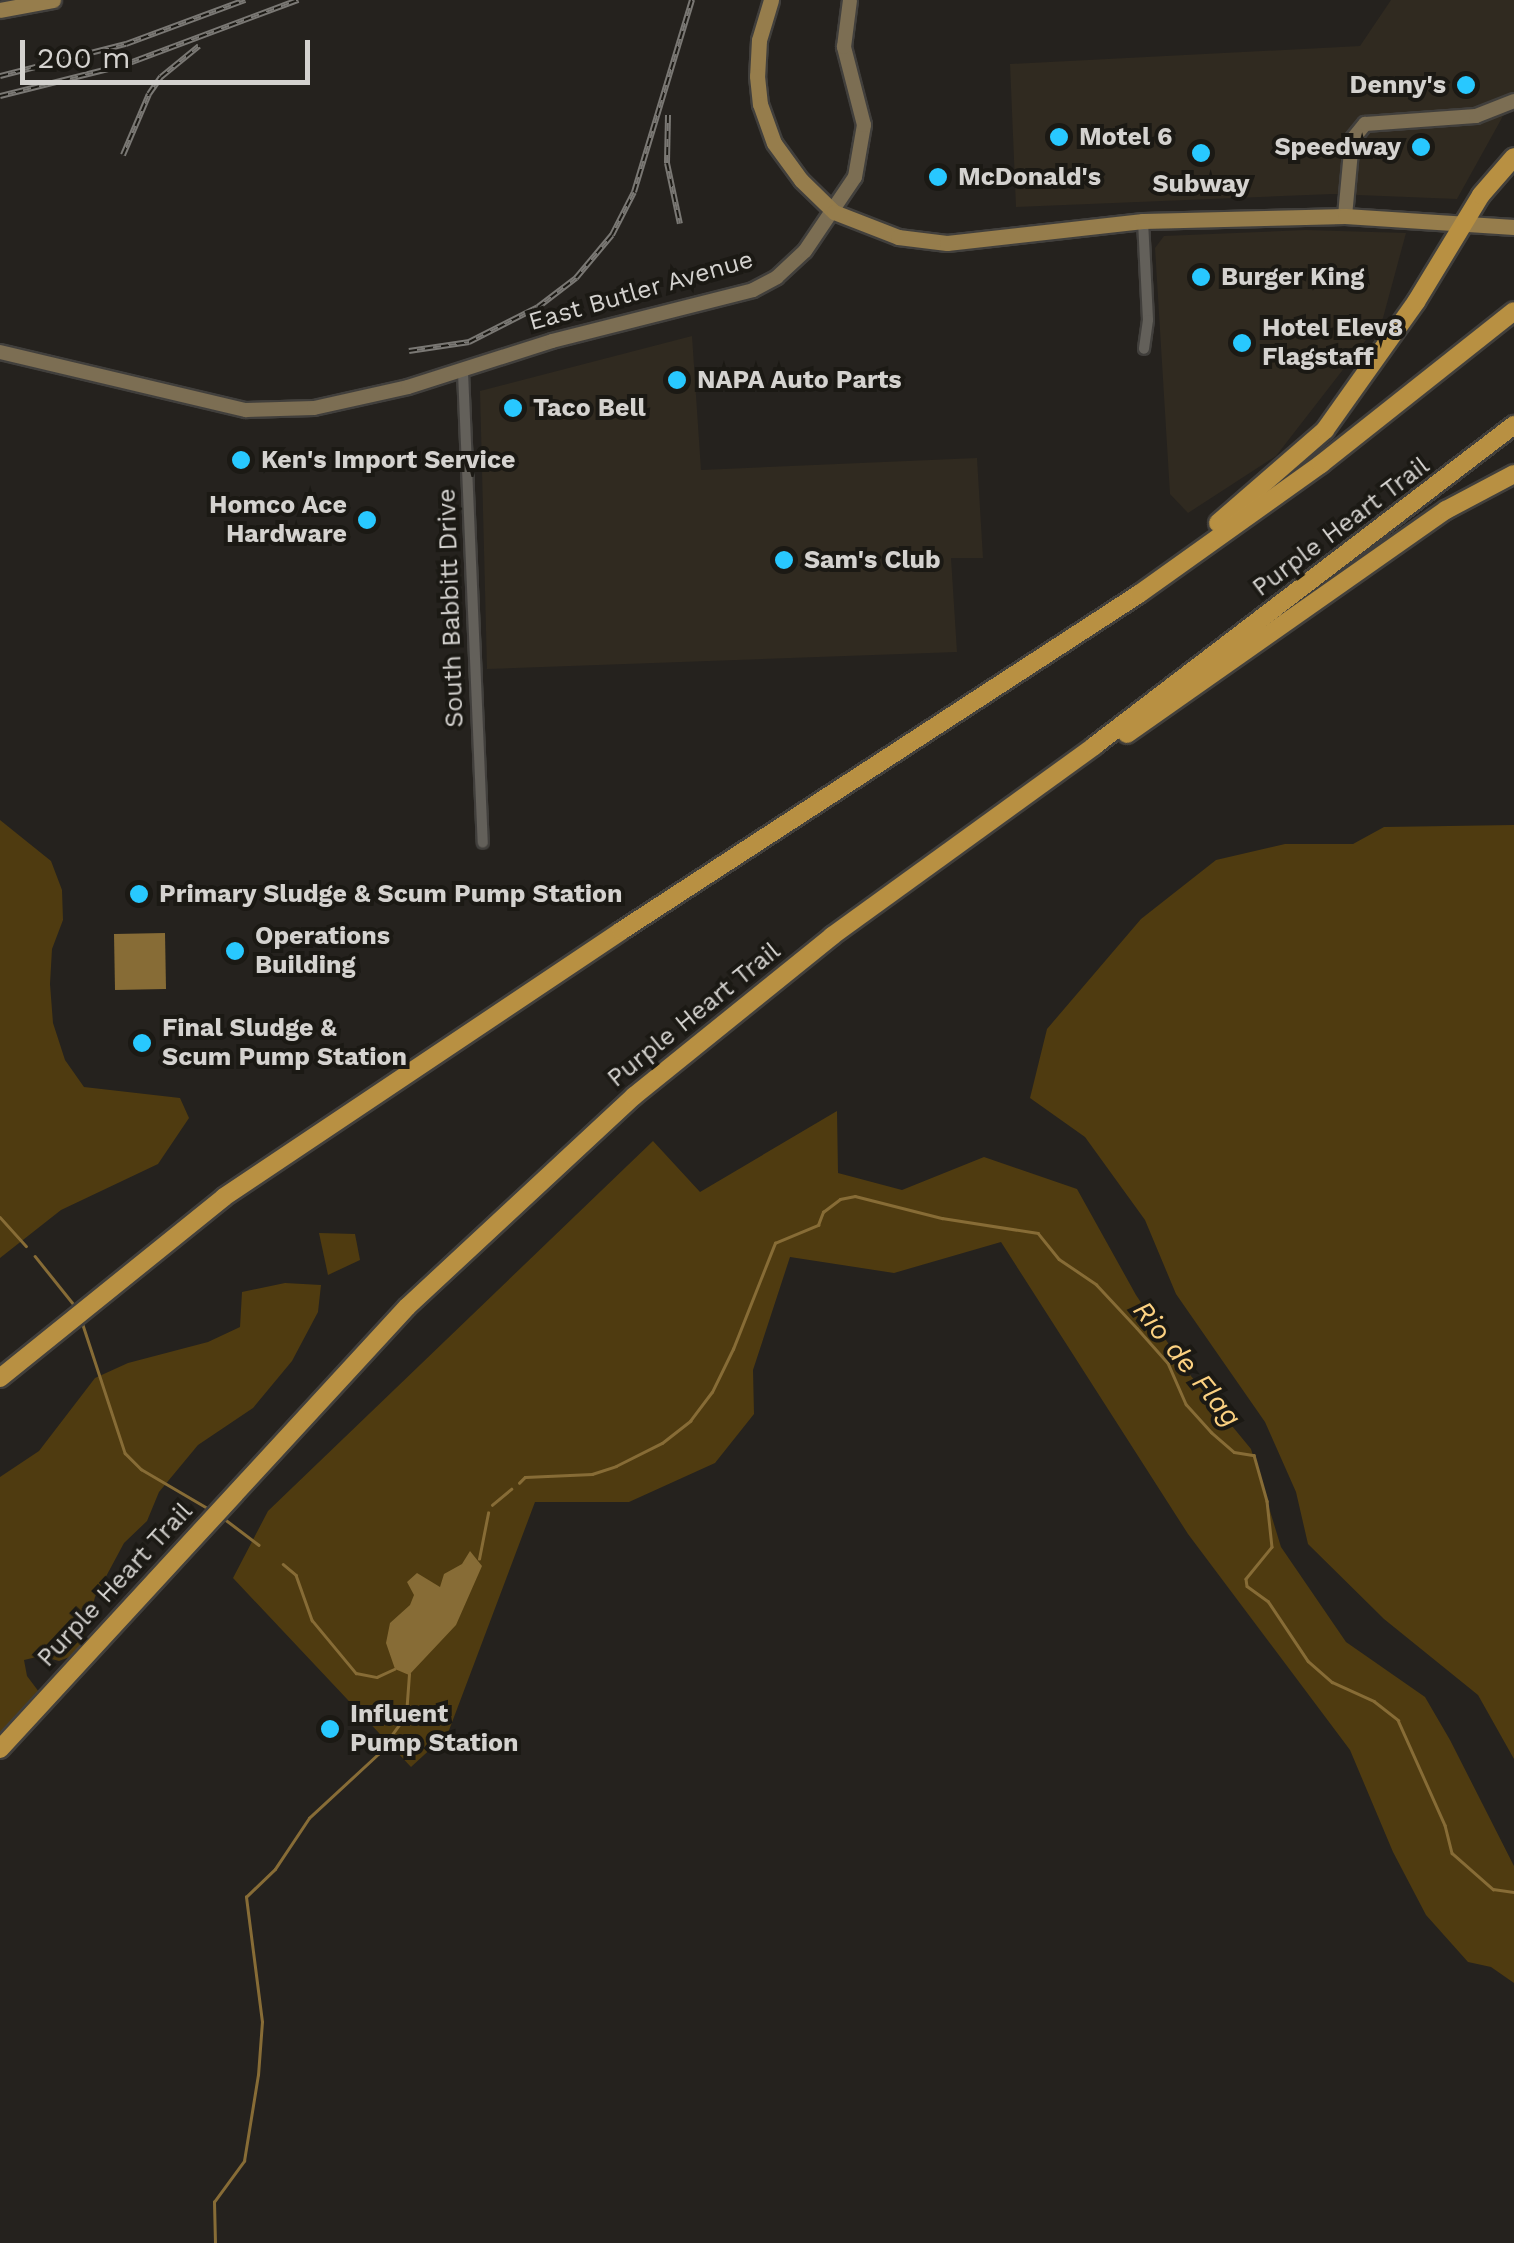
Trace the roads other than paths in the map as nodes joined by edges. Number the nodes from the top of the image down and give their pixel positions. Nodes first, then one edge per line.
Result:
1 (53, 0) edge
2 (772, 0) edge
3 (850, 0) edge
4 (0, 10) edge
5 (1514, 101) edge
6 (1514, 157) edge
7 (834, 212) junction
8 (1345, 216) junction
9 (1143, 221) junction
10 (1461, 224) junction
11 (1514, 227) edge
12 (1514, 312) edge
13 (1144, 349) dead end
14 (0, 352) edge
15 (463, 372) junction
16 (1514, 426) edge
17 (1514, 474) edge
18 (930, 731) junction
19 (1094, 746) junction
20 (483, 843) dead end
21 (3, 1376) edge
22 (0, 1749) edge

1 - 4 main road
2 - 7 main road
3 - 7 main road, East Butler Avenue
5 - 8 main road
6 - 10 highway
7 - 9 main road
7 - 15 main road, East Butler Avenue
8 - 9 main road
8 - 10 main road
9 - 13 street
10 - 11 main road
10 - 18 highway
12 - 18 highway
14 - 15 main road, East Butler Avenue
15 - 20 street, South Babbitt Drive
16 - 19 highway, Purple Heart Trail
17 - 19 highway
18 - 21 highway
19 - 22 highway, Purple Heart Trail

